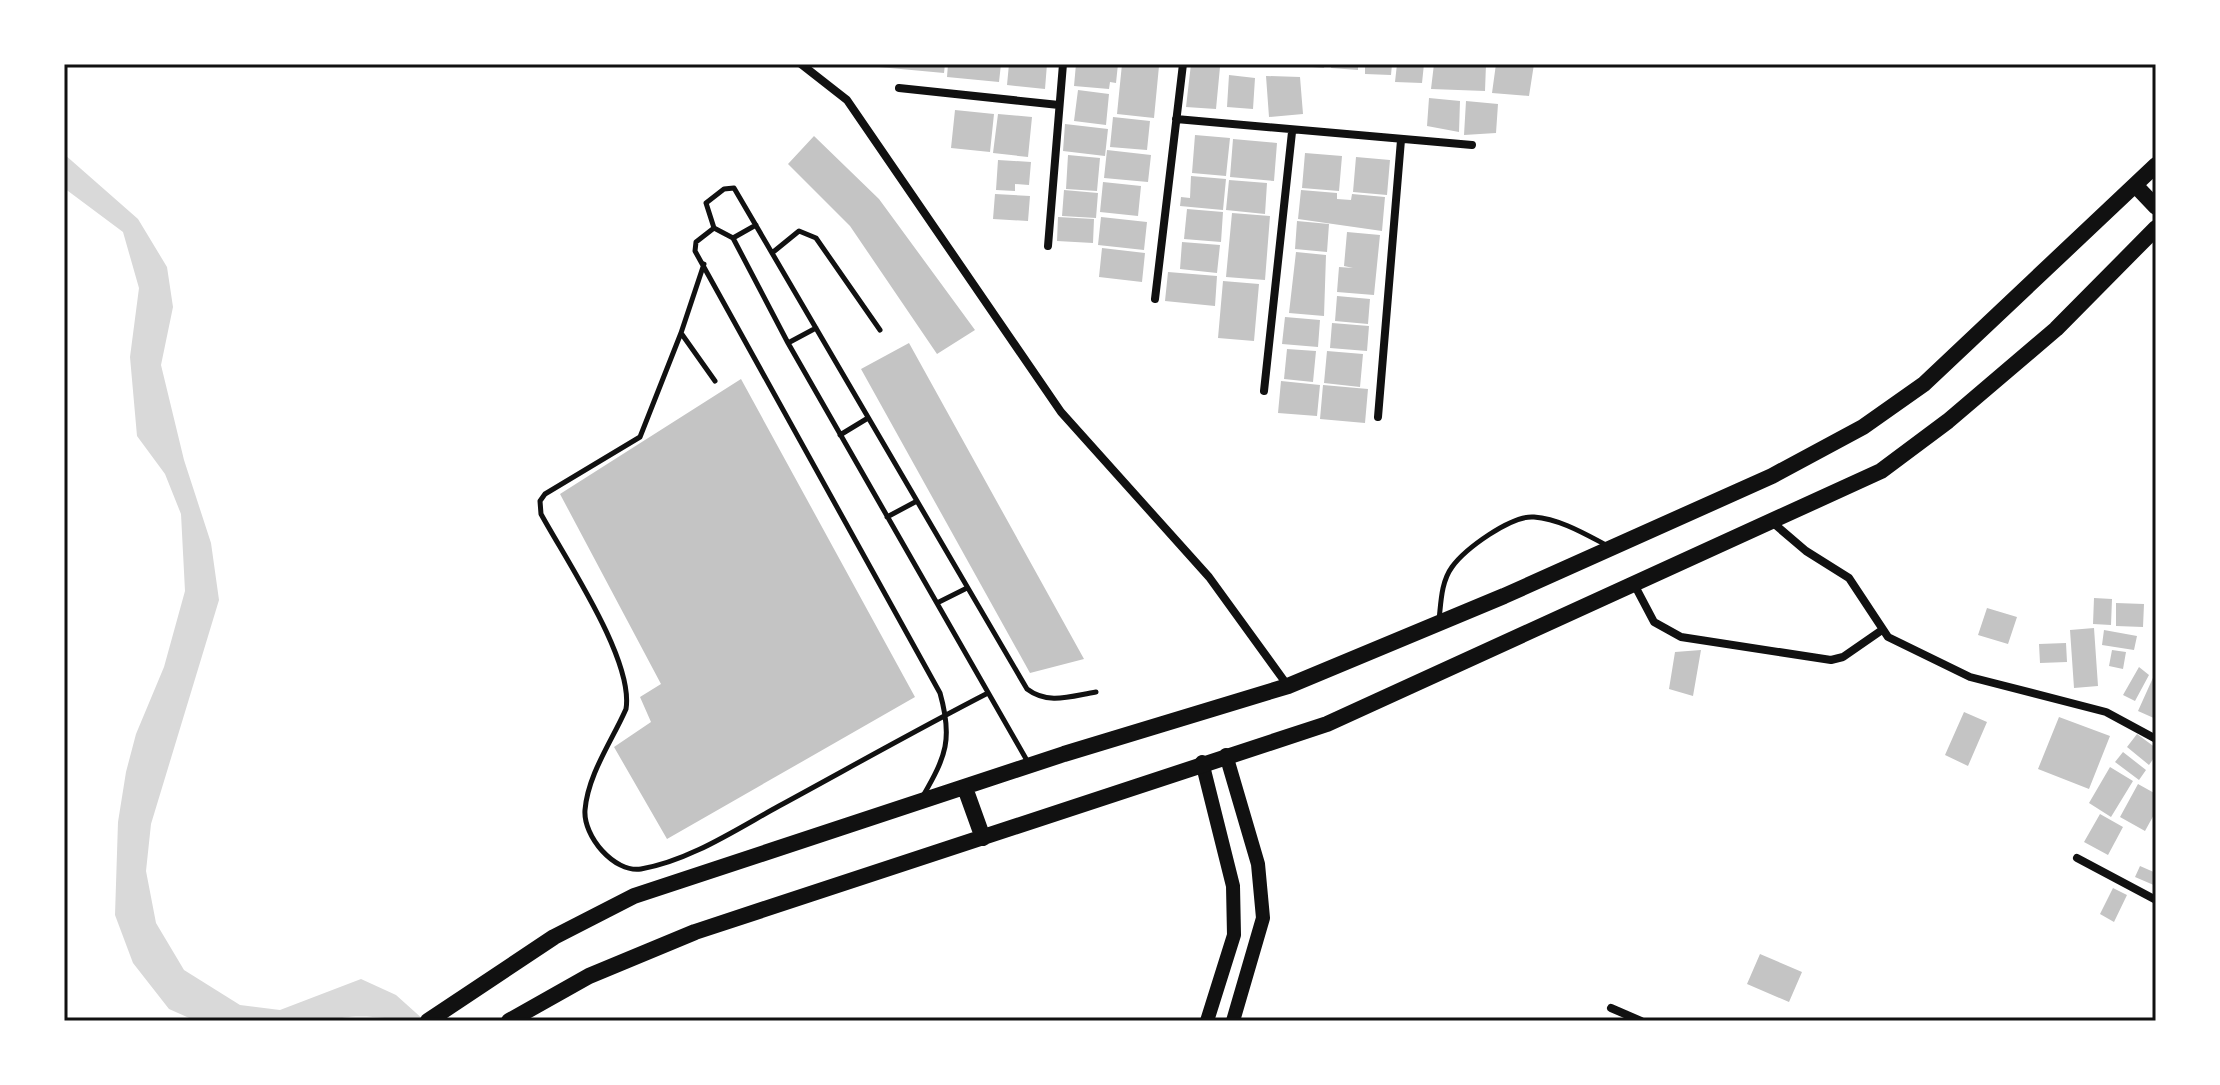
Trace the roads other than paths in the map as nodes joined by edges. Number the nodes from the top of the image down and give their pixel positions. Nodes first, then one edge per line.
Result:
1 (801, 64) edge
2 (1063, 64) edge
3 (1183, 64) edge
4 (899, 88) dead end
5 (1059, 105) junction
6 (1176, 119) junction
7 (1292, 132) junction
8 (1401, 140) junction
9 (1472, 145) dead end
10 (2156, 165) edge
11 (2136, 186) junction
12 (2156, 207) edge
13 (756, 225) junction
14 (714, 228) junction
15 (2156, 228) edge
16 (733, 238) junction
17 (1048, 246) dead end
18 (772, 253) junction
19 (704, 264) junction
20 (1155, 299) dead end
21 (816, 328) junction
22 (880, 330) dead end
23 (681, 333) junction
24 (788, 343) junction
25 (715, 381) dead end
26 (1264, 391) dead end
27 (1378, 417) dead end
28 (868, 418) junction
29 (840, 435) junction
30 (917, 501) junction
31 (887, 517) junction
32 (1771, 522) junction
33 (1612, 548) junction
34 (1635, 586) junction
35 (967, 588) junction
36 (937, 603) junction
37 (1438, 624) junction
38 (1882, 630) junction
39 (1288, 686) junction
40 (1096, 692) dead end
41 (988, 693) junction
42 (946, 715) junction
43 (2156, 739) edge
44 (1226, 755) junction
45 (1202, 762) junction
46 (1030, 766) junction
47 (965, 788) junction
48 (918, 803) junction
49 (983, 838) junction
50 (2077, 858) dead end
51 (2156, 900) edge
52 (1611, 1008) dead end
53 (428, 1021) edge
54 (509, 1021) edge
55 (1207, 1021) edge
56 (1233, 1021) edge
57 (1641, 1021) edge

1 - 39 street
2 - 5 street
3 - 6 street
4 - 5 street
5 - 17 street
6 - 7 street
6 - 20 street
7 - 8 street
7 - 26 street
8 - 9 street
8 - 27 street
10 - 11 main road
11 - 12 main road
11 - 33 main road
13 - 14 lane
13 - 16 lane
13 - 18 lane
14 - 16 lane
14 - 19 lane
15 - 32 main road
16 - 24 lane
18 - 21 lane
18 - 22 lane
19 - 23 lane
19 - 42 lane
21 - 24 lane
21 - 28 lane
23 - 25 lane
23 - 42 lane
24 - 29 lane
28 - 29 lane
28 - 30 lane
29 - 31 lane
30 - 31 lane
30 - 35 lane
31 - 36 lane
32 - 34 main road
32 - 38 street
33 - 37 main road
33 - 37 lane
34 - 38 street
34 - 44 main road
35 - 36 lane
35 - 40 lane
36 - 41 lane
37 - 39 main road
38 - 43 street
39 - 46 main road
41 - 42 lane
41 - 46 lane
42 - 48 lane
44 - 45 main road
44 - 56 main road
45 - 49 main road
45 - 55 main road
46 - 47 main road
47 - 48 main road
47 - 49 main road
48 - 53 main road
49 - 54 main road
50 - 51 street
52 - 57 street

